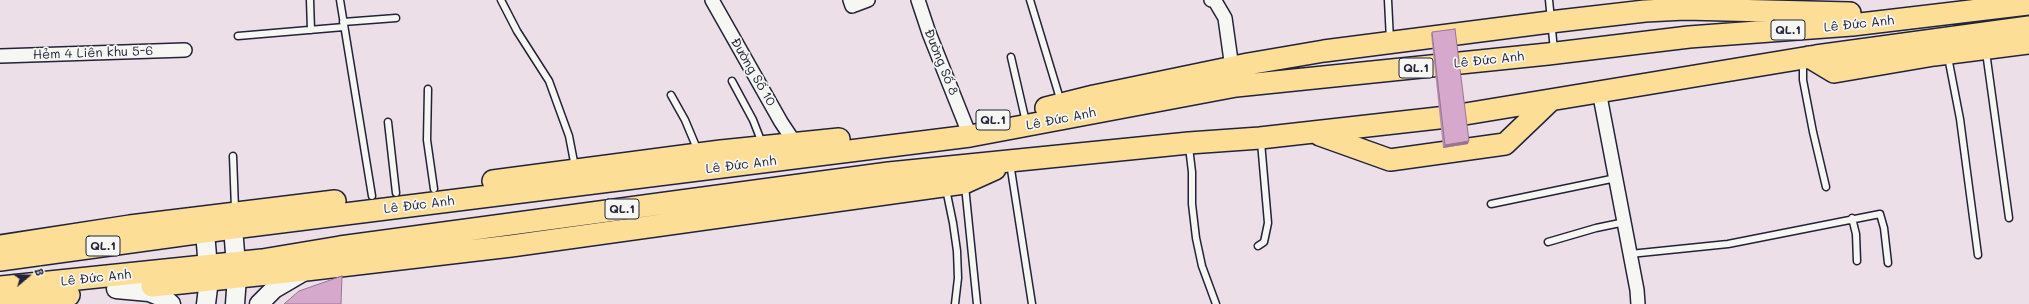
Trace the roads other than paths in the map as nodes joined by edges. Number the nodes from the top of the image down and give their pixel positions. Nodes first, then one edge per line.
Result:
1 (310, 0) edge
2 (340, 0) edge
3 (501, 0) edge
4 (712, 0) edge
5 (850, 0) edge
6 (868, 0) edge
7 (918, 0) edge
8 (1030, 0) edge
9 (1213, 0) edge
10 (1388, 0) edge
11 (1549, 0) edge
12 (1984, 0) edge
13 (2028, 3) edge
14 (1852, 13) edge
15 (396, 18) dead end
16 (1550, 22) junction
17 (344, 24) junction
18 (2029, 27) edge
19 (311, 30) junction
20 (238, 36) dead end
21 (1390, 43) junction
22 (2029, 43) edge
23 (1985, 49) junction
24 (185, 50) dead end
25 (1554, 53) junction
26 (1947, 54) junction
27 (0, 56) edge
28 (1011, 57) dead end
29 (1806, 58) junction
30 (1233, 77) junction
31 (732, 81) dead end
32 (428, 89) dead end
33 (1599, 91) junction
34 (671, 95) dead end
35 (1551, 100) junction
36 (1064, 111) junction
37 (1025, 119) junction
38 (388, 122) dead end
39 (968, 129) junction
40 (1312, 132) junction
41 (1260, 138) junction
42 (795, 143) junction
43 (1189, 143) junction
44 (763, 146) junction
45 (699, 154) junction
46 (232, 156) dead end
47 (1010, 162) junction
48 (575, 169) junction
49 (1616, 178) junction
50 (955, 184) junction
51 (1826, 187) dead end
52 (434, 189) junction
53 (396, 193) junction
54 (372, 196) junction
55 (1490, 204) dead end
56 (555, 218) junction
57 (1852, 218) junction
58 (2009, 218) dead end
59 (234, 220) junction
60 (1625, 222) junction
61 (205, 232) junction
62 (558, 240) junction
63 (1548, 242) dead end
64 (0, 246) edge
65 (1258, 246) dead end
66 (1630, 254) junction
67 (1978, 255) dead end
68 (0, 260) edge
69 (1857, 261) dead end
70 (1888, 263) dead end
71 (236, 270) junction
72 (306, 270) junction
73 (209, 272) junction
74 (115, 283) junction
75 (0, 287) edge
76 (0, 303) edge
77 (171, 304) edge
78 (206, 304) edge
79 (235, 304) edge
80 (259, 304) edge
81 (955, 304) edge
82 (977, 304) edge
83 (1032, 304) edge
84 (1216, 304) edge
85 (1638, 304) edge

1 - 19 lane
2 - 17 lane
3 - 48 lane
4 - 42 street, Đường Số 10
5 - 6 street
7 - 39 street, Đường Số 8
8 - 36 lane
9 - 30 street
10 - 21 lane
11 - 16 lane
12 - 14 highway, Lê Đức Anh / QL.1
13 - 14 highway, Lê Đức Anh / QL.1
14 - 16 highway, Lê Đức Anh / QL.1
14 - 25 highway, Lê Đức Anh / QL.1
15 - 17 lane
16 - 21 highway, Lê Đức Anh / QL.1
16 - 25 lane
17 - 19 lane
17 - 54 lane
18 - 29 highway, Lê Đức Anh / QL.1
19 - 20 lane
21 - 30 highway, Lê Đức Anh / QL.1
22 - 23 highway, QL.1
23 - 26 highway, QL.1
23 - 58 lane
24 - 27 street, Hẻm 4 Liên khu 5-6
25 - 30 highway, Lê Đức Anh / QL.1
26 - 29 highway, QL.1
26 - 67 lane
28 - 37 lane
29 - 33 highway, Lê Đức Anh / QL.1
29 - 51 lane
30 - 36 highway, Lê Đức Anh / QL.1
31 - 44 lane
32 - 52 lane
33 - 35 highway, Lê Đức Anh / QL.1
33 - 49 street
34 - 45 lane
35 - 40 highway, Lê Đức Anh / QL.1
35 - 40 highway, Lê Đức Anh / QL.1
36 - 37 highway, Lê Đức Anh / QL.1
37 - 39 highway, Lê Đức Anh / QL.1
38 - 53 lane
39 - 42 highway, Lê Đức Anh / QL.1
39 - 59 highway, Lê Đức Anh / QL.1
40 - 41 highway, Lê Đức Anh / QL.1
41 - 43 highway, Lê Đức Anh / QL.1
41 - 65 lane
42 - 44 highway, Lê Đức Anh / QL.1
43 - 47 highway, Lê Đức Anh / QL.1
43 - 84 lane
44 - 45 highway, Lê Đức Anh / QL.1
45 - 48 highway, Lê Đức Anh / QL.1
46 - 59 lane
47 - 50 highway, QL.1
47 - 56 highway, Lê Đức Anh / QL.1
47 - 83 lane
48 - 52 highway, Lê Đức Anh / QL.1
49 - 55 lane
49 - 60 street
50 - 62 highway, Lê Đức Anh / QL.1
50 - 81 lane
50 - 82 lane
52 - 53 highway, Lê Đức Anh / QL.1
53 - 54 highway, Lê Đức Anh / QL.1
54 - 59 highway, Lê Đức Anh / QL.1
56 - 62 highway
56 - 71 highway, Lê Đức Anh / QL.1
57 - 66 lane
57 - 69 lane
57 - 70 lane
59 - 61 highway, Lê Đức Anh / QL.1
59 - 64 highway, Lê Đức Anh / QL.1
59 - 71 main road
60 - 63 lane
60 - 66 street
61 - 68 highway, Lê Đức Anh / QL.1
61 - 73 main road
62 - 72 highway, Lê Đức Anh / QL.1
66 - 85 street
71 - 72 highway, Lê Đức Anh / QL.1
71 - 73 highway, Lê Đức Anh / QL.1
71 - 79 main road
72 - 80 main road
73 - 74 highway, Lê Đức Anh / QL.1
73 - 78 main road
74 - 75 highway, Lê Đức Anh / QL.1
74 - 76 highway, Lê Đức Anh / QL.1
74 - 77 main road

